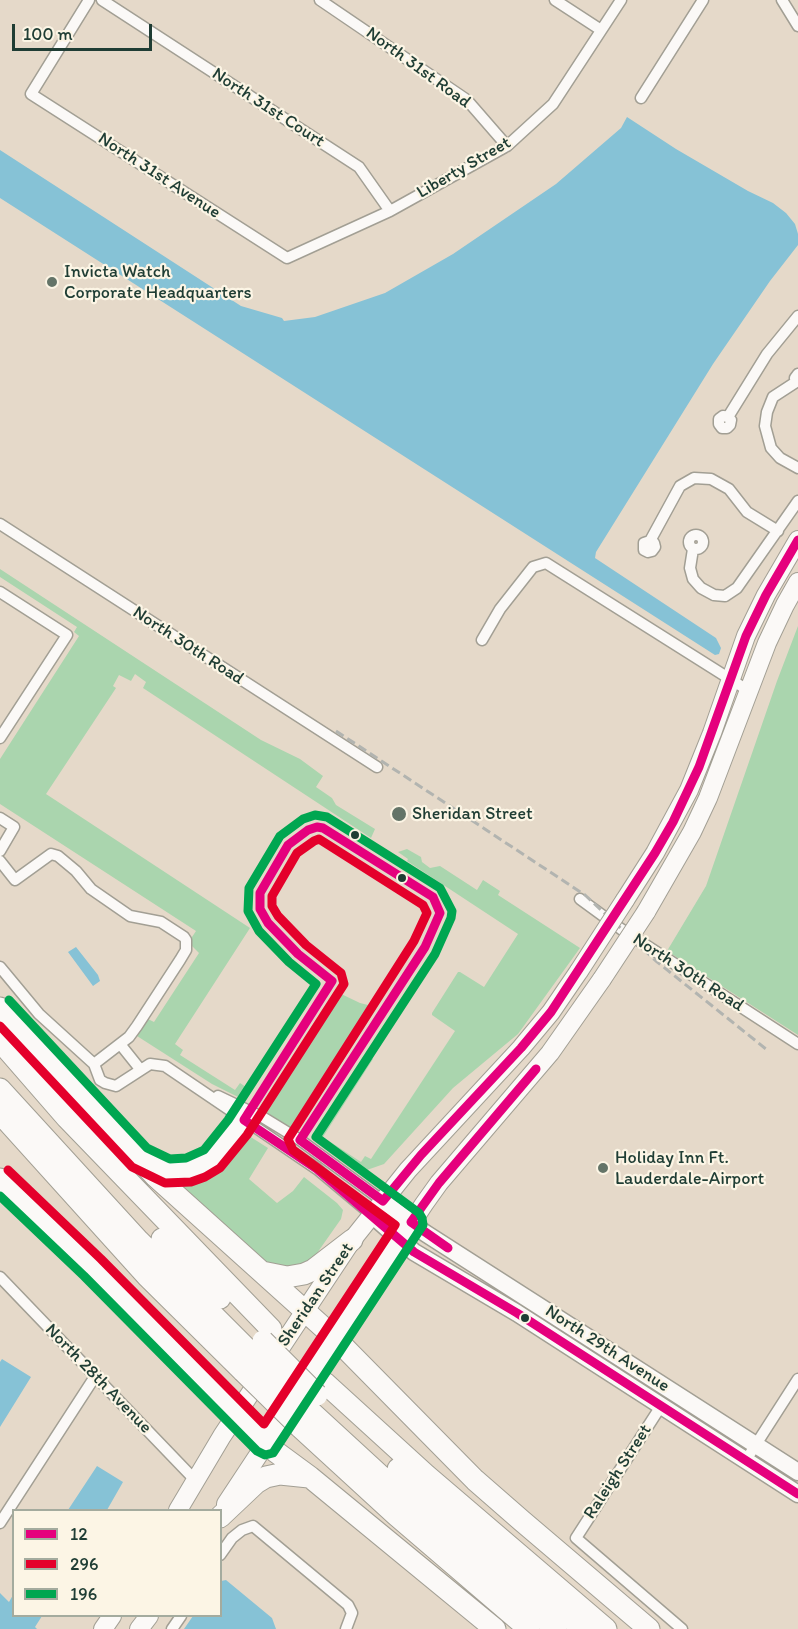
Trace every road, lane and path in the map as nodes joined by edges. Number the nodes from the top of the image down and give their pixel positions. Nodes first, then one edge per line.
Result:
1 (89, 0) edge
2 (102, 0) edge
3 (320, 0) edge
4 (555, 0) edge
5 (621, 0) edge
6 (703, 0) edge
7 (782, 0) edge
8 (798, 26) edge
9 (601, 30) junction
10 (641, 98) dead end
11 (507, 146) junction
12 (390, 211) junction
13 (287, 258) joint
14 (798, 316) edge
15 (797, 380) edge
16 (728, 417) dead end
17 (798, 468) edge
18 (798, 501) edge
19 (0, 524) edge
20 (778, 531) junction
21 (798, 540) edge
22 (650, 541) dead end
23 (693, 549) dead end
24 (798, 582) edge
25 (0, 592) edge
26 (482, 640) dead end
27 (730, 680) junction
28 (749, 692) junction
29 (0, 738) edge
30 (377, 767) dead end
31 (0, 818) edge
32 (0, 850) edge
33 (0, 861) edge
34 (580, 899) dead end
35 (0, 967) edge
36 (0, 1008) edge
37 (0, 1041) edge
38 (798, 1044) edge
39 (117, 1046) junction
40 (0, 1062) edge
41 (94, 1064) junction
42 (137, 1071) junction
43 (0, 1089) edge
44 (204, 1091) junction
45 (0, 1113) edge
46 (244, 1120) junction
47 (140, 1158) junction
48 (0, 1179) edge
49 (377, 1208) junction
50 (411, 1222) junction
51 (399, 1239) junction
52 (352, 1240) junction
53 (262, 1272) junction
54 (0, 1277) edge
55 (305, 1312) junction
56 (335, 1338) junction
57 (258, 1349) junction
58 (96, 1375) junction
59 (798, 1378) edge
60 (313, 1404) junction
61 (661, 1406) junction
62 (236, 1415) junction
63 (266, 1443) junction
64 (756, 1445) junction
65 (746, 1460) junction
66 (798, 1472) edge
67 (310, 1477) junction
68 (196, 1481) junction
69 (798, 1494) edge
70 (179, 1509) edge
71 (222, 1512) edge
72 (222, 1513) edge
73 (0, 1523) edge
74 (222, 1552) edge
75 (346, 1629) edge
76 (495, 1629) edge
77 (529, 1629) edge
78 (556, 1629) edge
79 (584, 1629) edge
80 (606, 1629) edge
81 (650, 1629) edge
82 (682, 1629) edge

1 - 13 street, North 31st Avenue
2 - 12 street, North 31st Court
3 - 11 street, North 31st Road
4 - 9 street
5 - 9 street, Liberty Street
6 - 10 street
7 - 8 street
9 - 11 street, Liberty Street
11 - 12 street, Liberty Street
12 - 13 street, Liberty Street
14 - 16 street
15 - 17 street
18 - 20 street
19 - 30 street, North 30th Road
20 - 22 street
20 - 23 street
21 - 27 main road, Sheridan Street
24 - 28 main road
25 - 29 street
26 - 27 street
27 - 28 street
27 - 49 main road, Sheridan Street, bridge
28 - 50 main road, bridge
31 - 32 street
33 - 39 street
34 - 38 street, North 30th Road
35 - 41 street
36 - 47 highway
37 - 57 highway
39 - 41 street
39 - 42 street
40 - 57 highway
41 - 42 street
42 - 44 street
43 - 57 highway
44 - 46 street, North 29th Avenue
44 - 49 street, North 29th Avenue
45 - 57 highway
46 - 47 highway
46 - 49 street, North 29th Avenue
47 - 53 highway
48 - 62 highway
49 - 50 street, North 29th Avenue
49 - 51 street, North 29th Avenue
49 - 52 main road, Sheridan Street
50 - 51 main road
50 - 64 street, North 29th Avenue
51 - 56 main road
51 - 61 street, North 29th Avenue
52 - 53 highway
52 - 55 main road, Sheridan Street
53 - 55 highway
54 - 58 street, North 28th Avenue
55 - 56 highway
55 - 62 main road, Sheridan Street
56 - 63 main road
56 - 81 highway
57 - 60 highway
57 - 60 highway, bridge
58 - 68 street, North 28th Avenue
58 - 73 street
59 - 64 street
60 - 77 highway
60 - 78 highway
60 - 79 highway
60 - 80 highway
61 - 65 street, North 29th Avenue
61 - 82 street, Raleigh Street
62 - 63 highway
62 - 68 main road, Sheridan Street
63 - 67 highway
63 - 71 main road
64 - 65 street
64 - 66 street, North 29th Avenue
65 - 69 street, North 29th Avenue
67 - 72 highway
67 - 76 highway
68 - 70 main road, Sheridan Street
74 - 75 street

